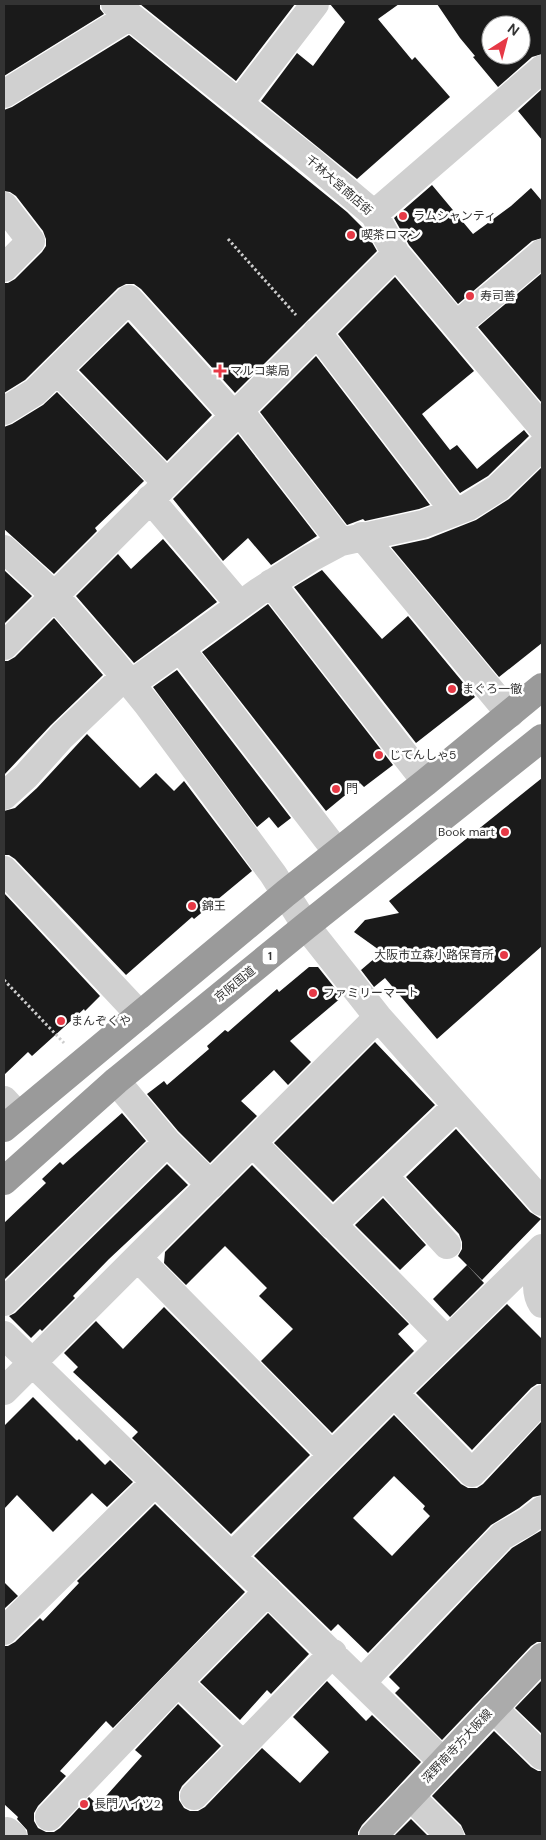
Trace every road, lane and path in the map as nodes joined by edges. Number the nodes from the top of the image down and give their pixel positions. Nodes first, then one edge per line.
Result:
1 (315, 4) edge
2 (122, 10) edge
3 (542, 69) edge
4 (4, 94) edge
5 (239, 103) junction
6 (4, 206) edge
7 (374, 214) junction
8 (228, 239) dead end
9 (542, 253) edge
10 (396, 254) junction
11 (4, 268) edge
12 (457, 325) junction
13 (315, 334) junction
14 (57, 370) junction
15 (4, 411) edge
16 (236, 413) junction
17 (542, 427) edge
18 (542, 446) edge
19 (158, 491) junction
20 (455, 512) junction
21 (352, 539) junction
22 (4, 549) edge
23 (271, 583) junction
24 (54, 595) junction
25 (240, 605) junction
26 (4, 646) edge
27 (180, 648) junction
28 (128, 680) junction
29 (542, 687) edge
30 (510, 714) junction
31 (542, 738) edge
32 (426, 782) junction
33 (4, 796) edge
34 (337, 852) junction
35 (4, 870) edge
36 (286, 893) junction
37 (306, 926) junction
38 (4, 980) edge
39 (140, 1015) junction
40 (378, 1017) junction
41 (82, 1062) junction
42 (116, 1081) junction
43 (456, 1107) junction
44 (9, 1114) edge
45 (167, 1142) junction
46 (253, 1143) junction
47 (384, 1176) junction
48 (4, 1181) edge
49 (211, 1185) junction
50 (542, 1202) edge
51 (332, 1225) junction
52 (447, 1246) dead end
53 (542, 1248) edge
54 (138, 1258) junction
55 (542, 1264) edge
56 (4, 1302) edge
57 (542, 1304) edge
58 (4, 1335) edge
59 (447, 1341) junction
60 (32, 1363) junction
61 (4, 1391) edge
62 (394, 1393) junction
63 (542, 1399) edge
64 (332, 1455) junction
65 (155, 1482) junction
66 (542, 1510) edge
67 (232, 1556) junction
68 (268, 1591) junction
69 (4, 1630) edge
70 (333, 1654) junction
71 (542, 1657) edge
72 (178, 1682) junction
73 (362, 1682) junction
74 (493, 1708) junction
75 (243, 1745) junction
76 (542, 1756) edge
77 (442, 1761) junction
78 (194, 1796) dead end
79 (410, 1796) junction
80 (49, 1817) dead end
81 (4, 1835) edge
82 (13, 1836) edge
83 (373, 1836) edge
84 (450, 1836) edge

1 - 5 street
2 - 4 street
2 - 5 street, 千林大宮商店街
3 - 7 street
5 - 7 street, 千林大宮商店街
6 - 11 street
7 - 10 street, 千林大宮商店街
8 - 13 path
9 - 12 street
10 - 12 street, 千林大宮商店街
10 - 13 street
12 - 17 street, 千林大宮商店街
13 - 16 street
13 - 20 street
14 - 15 street
14 - 16 street
14 - 19 street
16 - 19 street
16 - 21 street
18 - 20 street
19 - 24 street
19 - 25 street
20 - 21 street
21 - 23 street
21 - 30 street
22 - 24 street
23 - 25 street
23 - 32 street
24 - 26 street
24 - 28 street
25 - 27 street
27 - 28 street
27 - 34 street
28 - 33 street
28 - 36 street
29 - 30 highway
30 - 32 highway
31 - 37 highway, 京阪国道 / 1
32 - 34 highway
34 - 36 highway
35 - 39 street
36 - 37 street
36 - 39 highway
37 - 40 street
37 - 42 highway, 京阪国道 / 1
38 - 41 path
39 - 41 highway
40 - 43 street
40 - 46 street
41 - 44 highway
42 - 45 street
42 - 48 highway, 京阪国道 / 1
43 - 47 street
43 - 50 street
45 - 49 street
45 - 56 street
46 - 49 street
46 - 51 street
47 - 51 street
47 - 52 street
49 - 54 street
51 - 59 street
53 - 59 street
54 - 60 street
54 - 64 street
55 - 57 street
58 - 60 street
59 - 62 street
60 - 61 street
60 - 65 street
62 - 63 street
62 - 64 street
64 - 67 street
65 - 67 street
65 - 69 street
66 - 73 street
67 - 68 street
68 - 70 street
68 - 72 street
70 - 73 street
70 - 75 street
71 - 74 main road, 深野南寺方大阪線
72 - 75 street
72 - 80 street
73 - 77 street
74 - 76 street
74 - 77 main road, 深野南寺方大阪線
75 - 78 street
77 - 79 main road, 深野南寺方大阪線
79 - 83 main road, 深野南寺方大阪線
79 - 84 street
81 - 82 street

